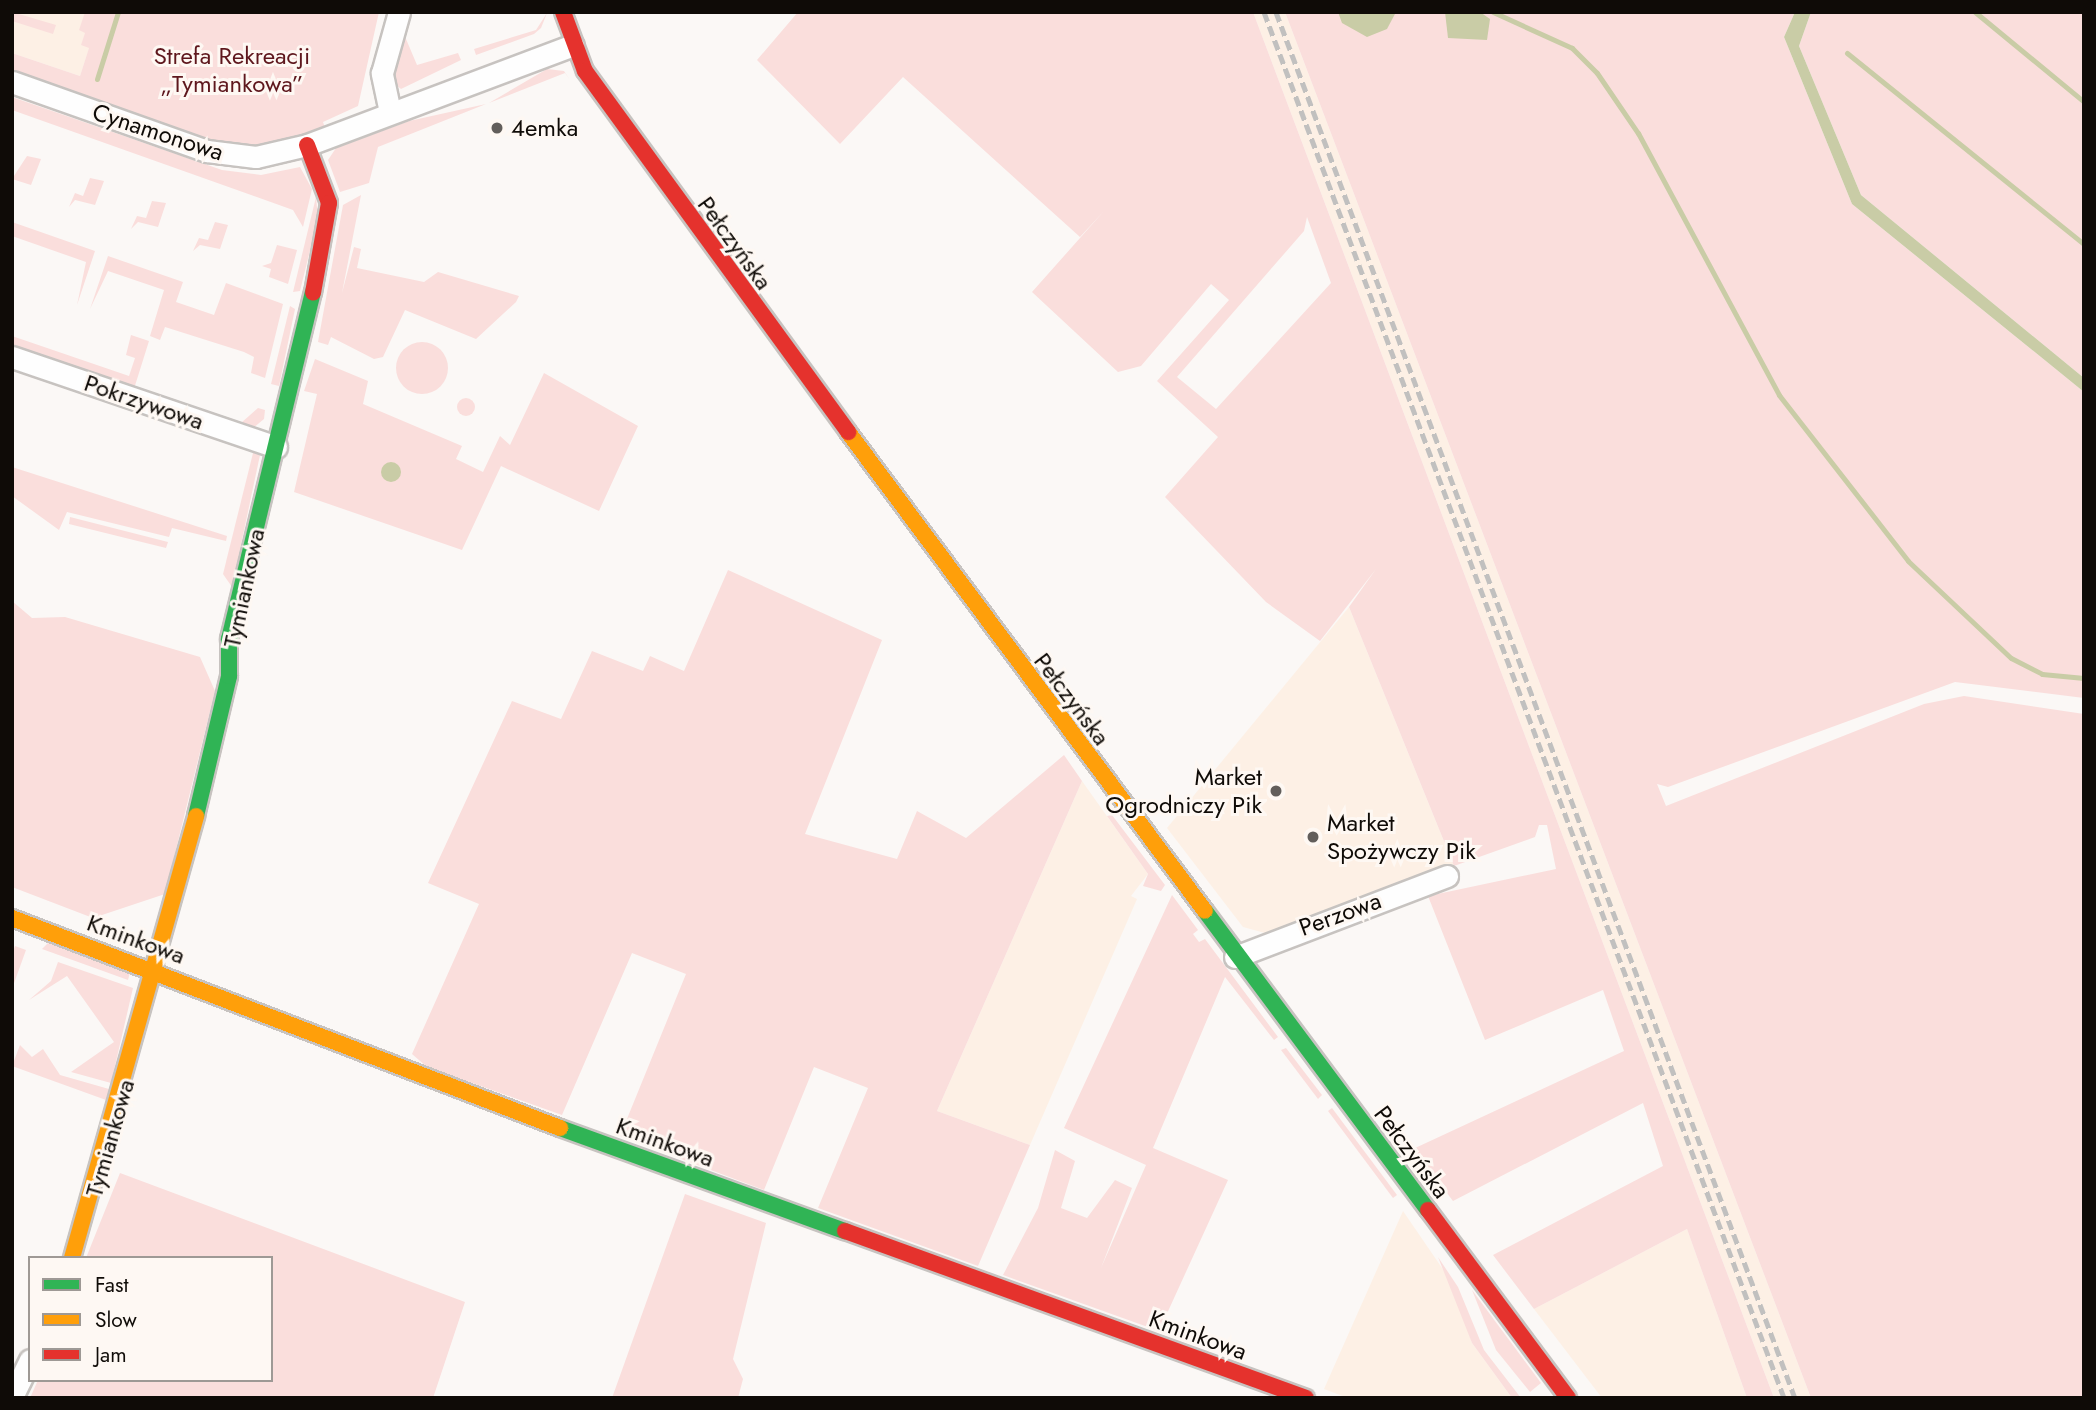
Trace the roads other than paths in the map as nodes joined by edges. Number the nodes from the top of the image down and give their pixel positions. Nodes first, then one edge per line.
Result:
1 (399, 12) edge
2 (564, 12) edge
3 (573, 45) junction
4 (12, 82) edge
5 (390, 112) junction
6 (307, 145) junction
7 (12, 357) edge
8 (276, 447) junction
9 (1447, 876) dead end
10 (12, 918) edge
11 (1235, 957) junction
12 (157, 970) junction
13 (73, 1256) edge
14 (28, 1364) edge
15 (12, 1397) edge
16 (1306, 1398) edge
17 (1568, 1398) edge

1 - 5 street
2 - 3 street, Pełczyńska
3 - 5 street
3 - 11 street, Pełczyńska
4 - 6 street, Cynamonowa
5 - 6 street
6 - 8 street, Tymiankowa
7 - 8 street, Pokrzywowa
8 - 12 street, Tymiankowa
9 - 11 street, Perzowa
10 - 12 street, Kminkowa
11 - 17 street, Pełczyńska
12 - 13 street, Tymiankowa
12 - 16 street, Kminkowa
14 - 15 street

